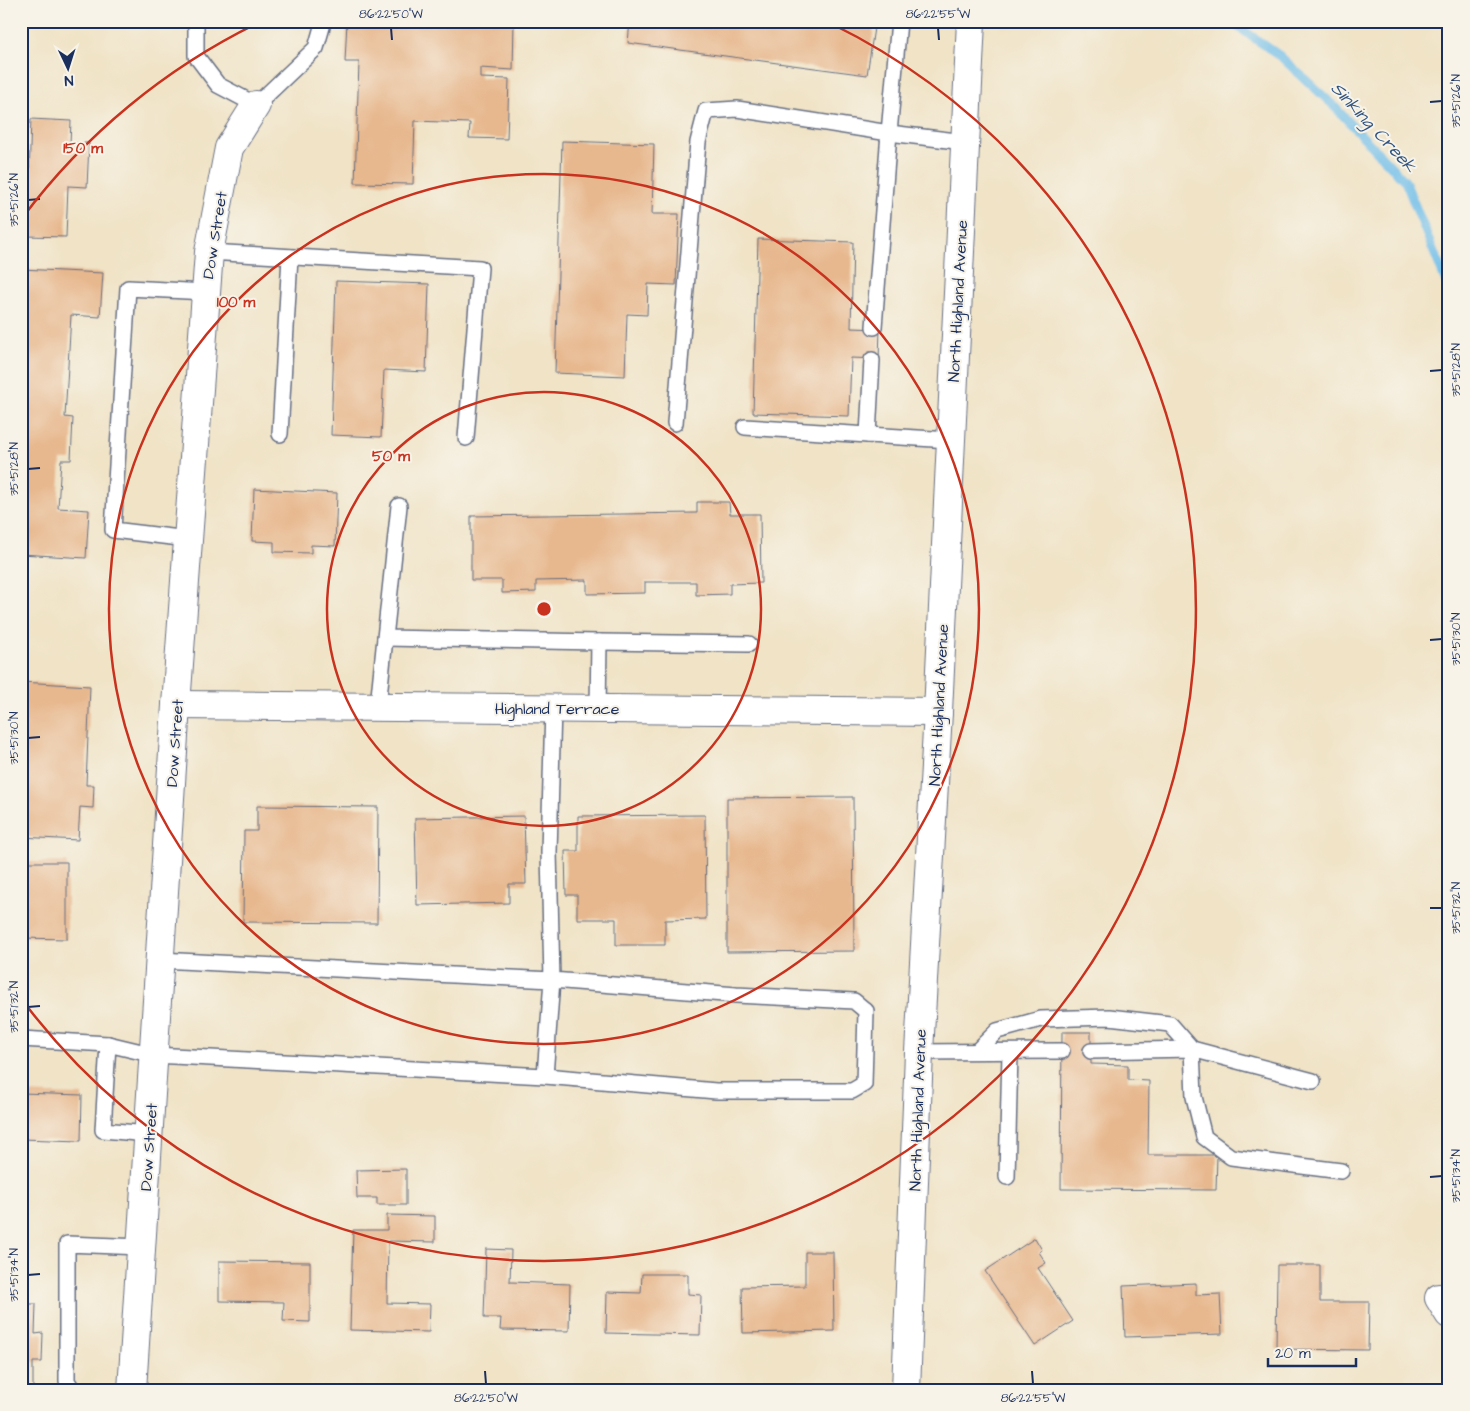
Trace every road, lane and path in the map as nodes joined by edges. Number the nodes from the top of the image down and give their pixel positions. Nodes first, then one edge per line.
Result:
1 (196, 21) edge
2 (322, 21) edge
3 (899, 21) edge
4 (971, 21) edge
5 (256, 105) junction
6 (889, 133) junction
7 (965, 142) junction
8 (209, 252) junction
9 (290, 257) junction
10 (206, 292) junction
11 (874, 327) dead end
12 (872, 360) dead end
13 (675, 423) dead end
14 (745, 427) dead end
15 (280, 434) dead end
16 (868, 435) junction
17 (466, 438) dead end
18 (950, 440) junction
19 (399, 506) dead end
20 (188, 539) junction
21 (385, 638) junction
22 (599, 642) junction
23 (749, 644) dead end
24 (176, 704) junction
25 (378, 706) junction
26 (553, 708) junction
27 (598, 708) junction
28 (938, 712) junction
29 (160, 960) junction
30 (552, 980) junction
31 (21, 1038) edge
32 (108, 1044) junction
33 (1192, 1049) junction
34 (1062, 1051) dead end
35 (1092, 1051) dead end
36 (920, 1052) junction
37 (977, 1052) junction
38 (1010, 1052) junction
39 (154, 1055) junction
40 (545, 1076) junction
41 (1313, 1081) dead end
42 (148, 1134) junction
43 (1341, 1171) dead end
44 (1007, 1177) dead end
45 (141, 1247) junction
46 (73, 1390) edge
47 (132, 1390) edge
48 (906, 1390) edge

1 - 5 lane
2 - 5 lane
3 - 6 lane
4 - 7 street, North Highland Avenue
5 - 8 street, Dow Street
6 - 7 lane
6 - 11 lane
6 - 13 lane
7 - 18 street, North Highland Avenue
8 - 9 lane
8 - 10 street, Dow Street
9 - 15 lane
9 - 17 lane
10 - 20 street, Dow Street
10 - 20 lane
12 - 16 lane
14 - 16 lane
16 - 18 lane
18 - 28 street, North Highland Avenue
19 - 21 lane
20 - 24 street, Dow Street
21 - 22 lane
21 - 25 lane
22 - 23 lane
22 - 27 lane
24 - 25 street, Highland Terrace
24 - 29 street, Dow Street
25 - 26 street, Highland Terrace
26 - 27 street, Highland Terrace
26 - 30 lane
27 - 28 street, Highland Terrace
28 - 36 street, North Highland Avenue
29 - 30 lane
29 - 39 street, Dow Street
30 - 40 lane
30 - 40 lane
31 - 32 lane
32 - 39 lane
32 - 42 lane
33 - 35 lane
33 - 37 lane
33 - 41 lane
33 - 43 lane
34 - 38 lane
36 - 37 lane
36 - 48 street, North Highland Avenue
37 - 38 lane
38 - 44 lane
39 - 40 lane
39 - 42 street, Dow Street
42 - 45 street, Dow Street
45 - 46 lane
45 - 47 street, Dow Street

